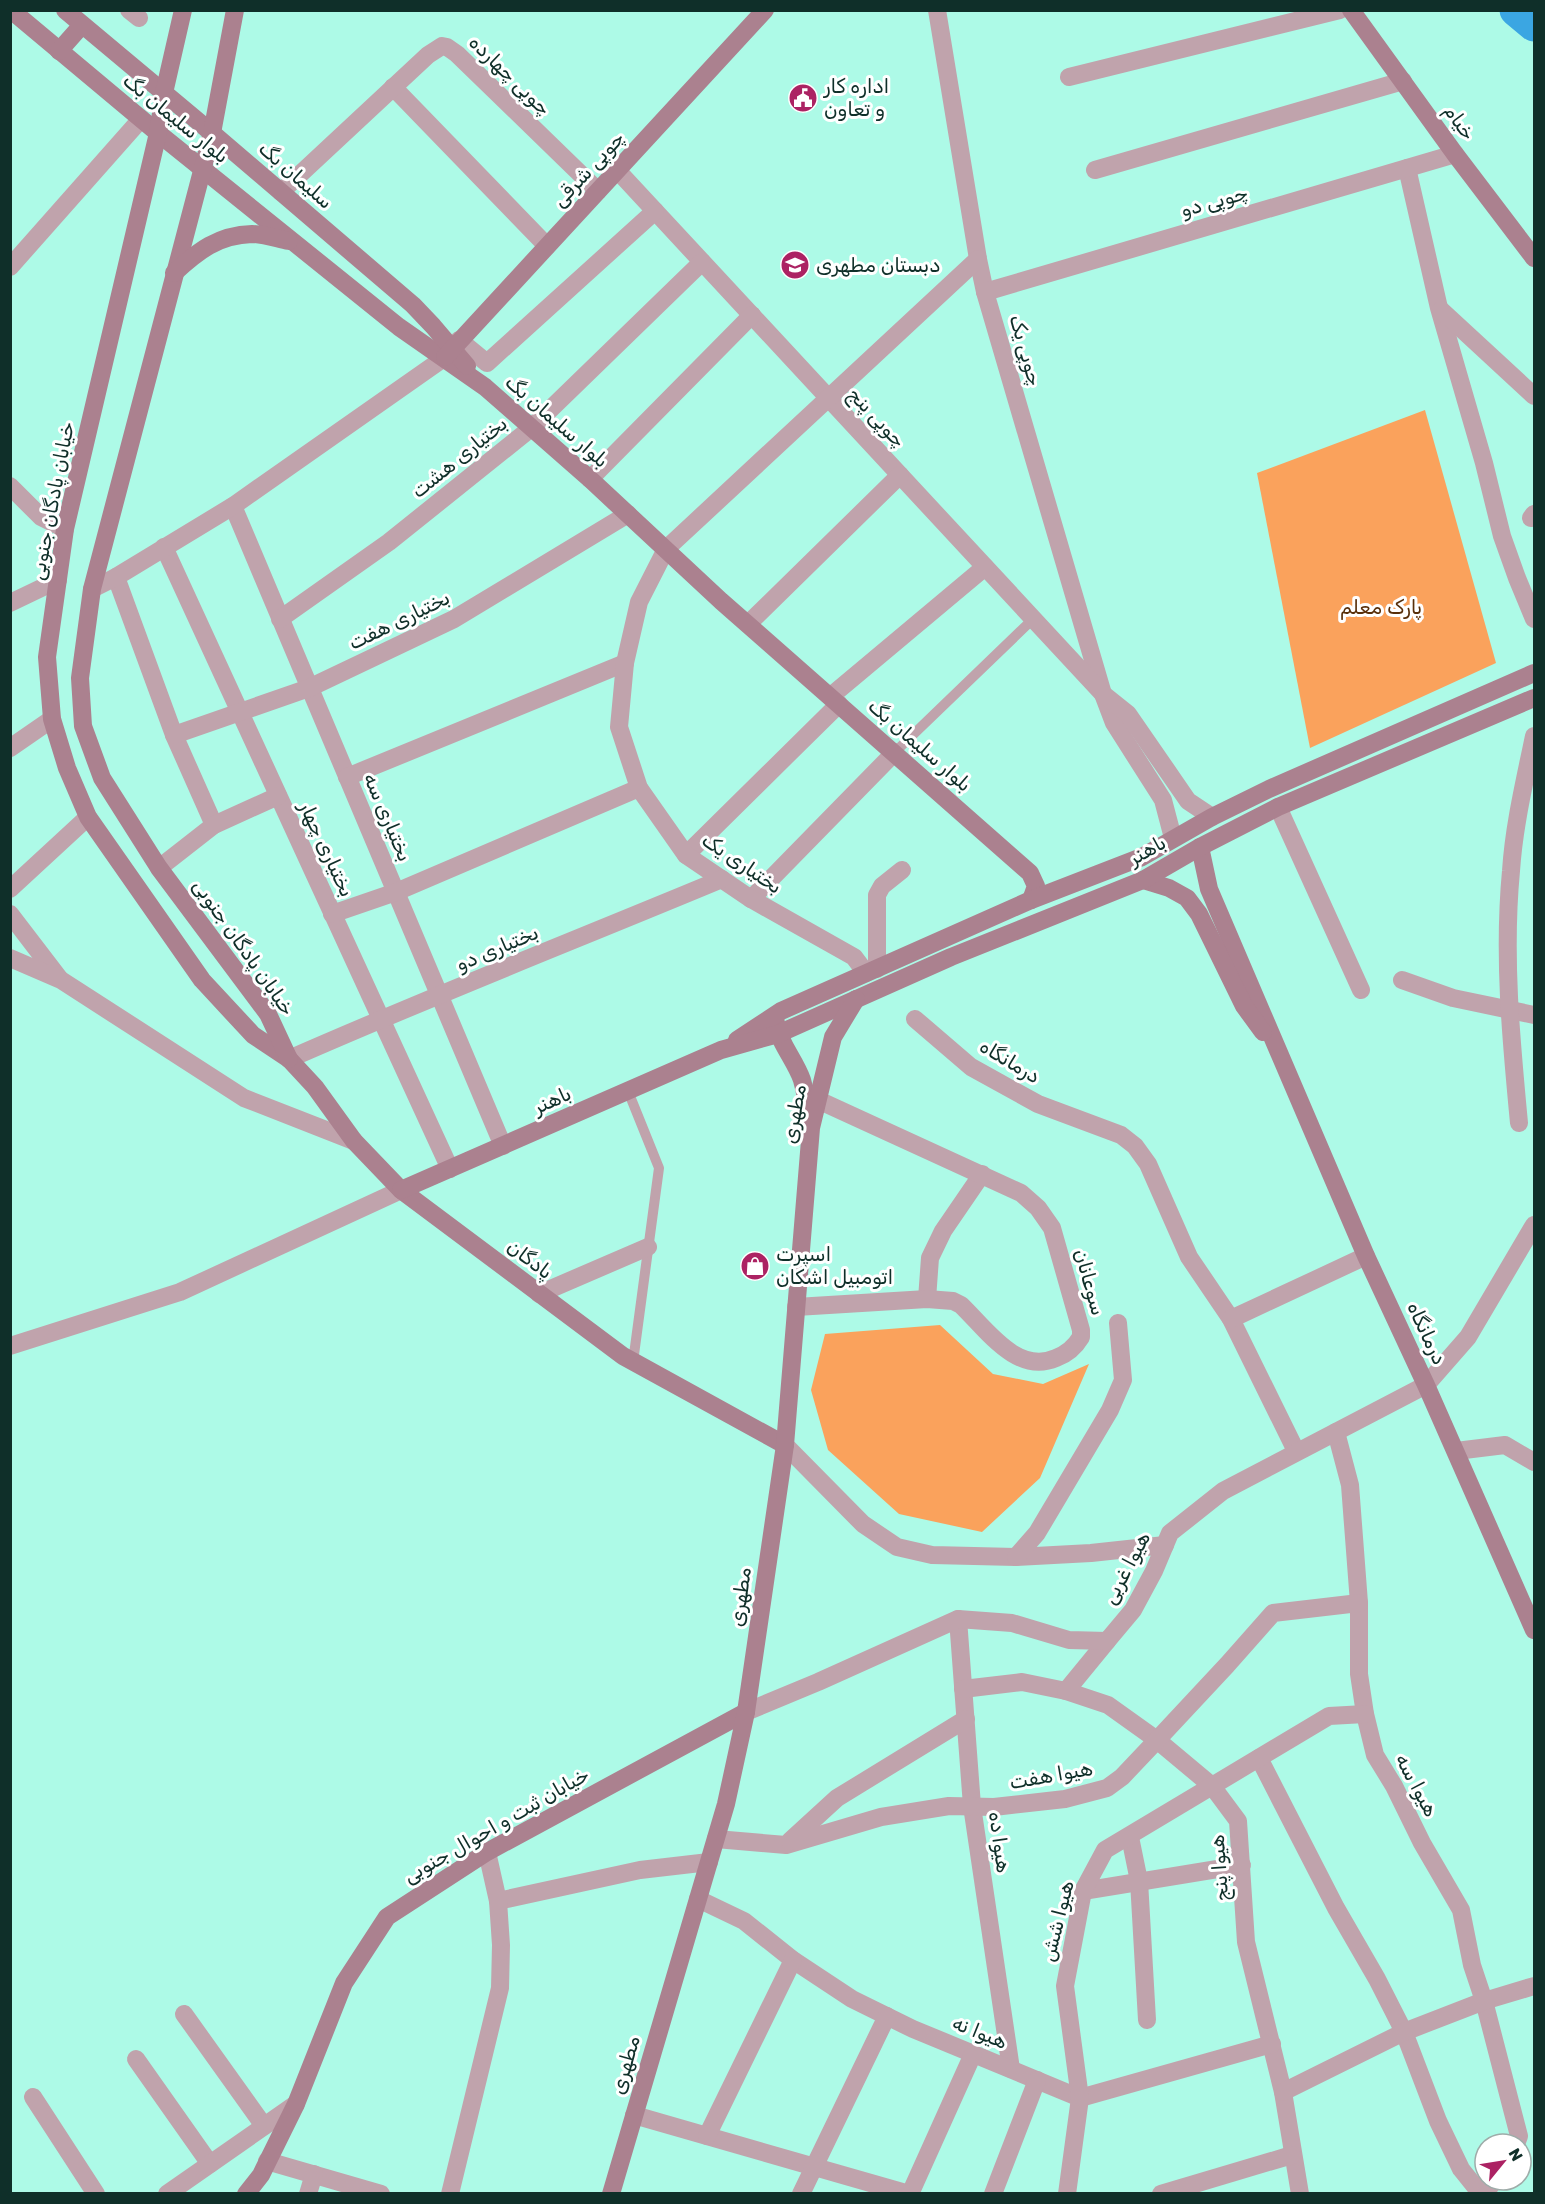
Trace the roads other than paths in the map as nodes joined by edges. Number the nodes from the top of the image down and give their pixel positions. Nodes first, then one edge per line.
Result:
1 (10, 10) edge
2 (65, 10) edge
3 (183, 10) edge
4 (235, 10) edge
5 (765, 10) edge
6 (937, 10) edge
7 (1340, 10) edge
8 (1351, 10) edge
9 (82, 25) junction
10 (60, 51) junction
11 (1069, 76) dead end
12 (1402, 81) junction
13 (393, 87) junction
14 (164, 93) junction
15 (141, 119) junction
16 (158, 133) junction
17 (212, 133) junction
18 (1455, 154) junction
19 (202, 168) junction
20 (1407, 168) junction
21 (617, 170) junction
22 (1095, 170) dead end
23 (281, 192) junction
24 (598, 192) junction
25 (655, 211) junction
26 (294, 242) junction
27 (547, 246) junction
28 (1534, 258) edge
29 (978, 259) junction
30 (702, 262) junction
31 (10, 267) edge
32 (174, 273) junction
33 (985, 292) junction
34 (1440, 308) junction
35 (752, 315) junction
36 (452, 349) junction
37 (1534, 396) edge
38 (829, 398) junction
39 (530, 429) junction
40 (900, 475) junction
41 (590, 479) junction
42 (10, 486) edge
43 (232, 506) junction
44 (628, 514) junction
45 (65, 529) junction
46 (164, 547) junction
47 (666, 549) junction
48 (985, 567) junction
49 (116, 577) junction
50 (58, 580) junction
51 (92, 589) junction
52 (10, 603) edge
53 (280, 619) junction
54 (1034, 619) junction
55 (1534, 620) edge
56 (748, 624) junction
57 (626, 663) junction
58 (1534, 673) edge
59 (309, 688) junction
60 (1103, 694) junction
61 (1534, 698) edge
62 (835, 700) junction
63 (1534, 704) edge
64 (1509, 709) junction
65 (239, 712) junction
66 (52, 719) junction
67 (174, 735) junction
68 (1534, 736) edge
69 (10, 748) edge
70 (895, 752) junction
71 (347, 777) junction
72 (639, 788) junction
73 (278, 796) junction
74 (1278, 807) junction
75 (88, 817) junction
76 (1212, 817) junction
77 (214, 825) junction
78 (1173, 838) junction
79 (1200, 847) junction
80 (686, 855) junction
81 (159, 868) junction
82 (902, 870) dead end
83 (722, 879) junction
84 (1143, 880) junction
85 (10, 890) edge
86 (396, 892) junction
87 (751, 899) junction
88 (1030, 900) junction
89 (10, 914) edge
90 (332, 914) junction
91 (10, 958) edge
92 (872, 971) junction
93 (61, 980) junction
94 (1402, 980) dead end
95 (1361, 990) dead end
96 (440, 997) junction
97 (856, 999) junction
98 (1508, 1008) junction
99 (781, 1011) junction
100 (1534, 1015) edge
101 (381, 1019) junction
102 (915, 1019) dead end
103 (778, 1034) junction
104 (720, 1050) junction
105 (1281, 1055) junction
106 (289, 1059) junction
107 (628, 1091) junction
108 (818, 1100) junction
109 (1519, 1123) dead end
110 (811, 1128) junction
111 (354, 1141) junction
112 (503, 1146) junction
113 (450, 1169) junction
114 (982, 1174) junction
115 (401, 1190) junction
116 (1534, 1225) edge
117 (648, 1247) junction
118 (1366, 1256) junction
119 (539, 1293) junction
120 (927, 1299) junction
121 (796, 1307) junction
122 (1231, 1319) junction
123 (1118, 1323) dead end
124 (10, 1346) edge
125 (633, 1362) junction
126 (1426, 1385) junction
127 (1336, 1432) junction
128 (784, 1445) junction
129 (1296, 1451) junction
130 (1456, 1451) junction
131 (1534, 1462) edge
132 (1165, 1545) junction
133 (1017, 1557) junction
134 (1359, 1603) junction
135 (958, 1619) junction
136 (1534, 1630) edge
137 (1107, 1641) junction
138 (963, 1689) junction
139 (1066, 1691) junction
140 (746, 1712) junction
141 (1365, 1714) junction
142 (966, 1719) junction
143 (1156, 1740) junction
144 (1259, 1758) junction
145 (1212, 1786) junction
146 (972, 1806) junction
147 (1130, 1837) junction
148 (716, 1839) junction
149 (786, 1845) junction
150 (487, 1852) junction
151 (709, 1862) junction
152 (1242, 1865) junction
153 (1139, 1881) junction
154 (1083, 1892) junction
155 (698, 1899) junction
156 (498, 1901) junction
157 (793, 1960) junction
158 (1534, 1986) edge
159 (1484, 2001) junction
160 (184, 2014) dead end
161 (887, 2016) junction
162 (1147, 2020) dead end
163 (1404, 2032) junction
164 (1272, 2044) junction
165 (973, 2054) junction
166 (136, 2059) dead end
167 (1011, 2069) junction
168 (1037, 2080) junction
169 (1283, 2092) junction
170 (33, 2097) dead end
171 (1080, 2098) junction
172 (296, 2104) junction
173 (634, 2115) junction
174 (264, 2126) junction
175 (1522, 2132) edge
176 (707, 2136) junction
177 (1292, 2155) junction
178 (267, 2161) junction
179 (210, 2164) junction
180 (814, 2167) junction
181 (314, 2174) junction
182 (96, 2193) edge
183 (167, 2193) edge
184 (246, 2193) edge
185 (308, 2193) edge
186 (381, 2193) edge
187 (450, 2193) edge
188 (611, 2193) edge
189 (801, 2193) edge
190 (909, 2193) edge
191 (993, 2193) edge
192 (1066, 2193) edge
193 (1161, 2193) edge
194 (1300, 2193) edge
195 (1482, 2193) edge

1 - 10 main road, بلوار سلیمان بگ
2 - 9 main road, سلیمان بگ
3 - 14 main road, خیابان پادگان جنوبی
4 - 17 main road, خیابان پادگان جنوبی
5 - 21 main road, چوپی شرقی
6 - 29 street, چوپی یک
7 - 11 street
8 - 12 main road, خیام
9 - 10 main road
9 - 14 main road, سلیمان بگ
10 - 15 main road, بلوار سلیمان بگ
12 - 18 main road, خیام
12 - 22 street
13 - 23 street, چوپی چهارده
13 - 24 street, چوپی چهارده
13 - 27 street
14 - 16 main road, خیابان پادگان جنوبی
14 - 17 main road, سلیمان بگ
15 - 16 main road, بلوار سلیمان بگ
15 - 31 street
16 - 19 main road, بلوار سلیمان بگ
16 - 45 main road, خیابان پادگان جنوبی
17 - 19 main road, خیابان پادگان جنوبی
17 - 23 main road, سلیمان بگ
18 - 20 street, چوپی دو
18 - 28 main road, خیام
19 - 26 main road, بلوار سلیمان بگ
19 - 32 main road, خیابان پادگان جنوبی
20 - 33 street, چوپی دو
20 - 34 street
21 - 24 main road, چوپی شرقی
21 - 25 street, چوپی پنج
23 - 36 main road, سلیمان بگ
24 - 27 main road, چوپی شرقی
25 - 30 street, چوپی پنج
25 - 36 street
26 - 32 main road
26 - 36 main road, بلوار سلیمان بگ
27 - 36 main road, چوپی شرقی
29 - 33 street, چوپی یک
29 - 38 street
30 - 35 street, چوپی پنج
30 - 39 street, بختیاری هشت
32 - 51 main road, خیابان پادگان جنوبی
33 - 60 street, چوپی یک
34 - 37 street
34 - 55 street
35 - 38 street, چوپی پنج
35 - 41 street
36 - 39 main road, بلوار سلیمان بگ
36 - 43 street
38 - 40 street, چوپی پنج
38 - 47 street
39 - 41 main road, بلوار سلیمان بگ
39 - 53 street, بختیاری هشت
40 - 48 street, چوپی پنج
40 - 56 street
41 - 44 main road, بلوار سلیمان بگ
42 - 45 street
43 - 46 street
43 - 53 street, بختیاری سه
44 - 47 main road, بلوار سلیمان بگ
44 - 59 street, بختیاری هفت
45 - 50 main road, خیابان پادگان جنوبی
46 - 49 street
46 - 65 street, بختیاری چهار
47 - 56 main road, بلوار سلیمان بگ
47 - 57 street, بختیاری یک
48 - 54 street, چوپی پنج
48 - 62 street
49 - 51 street
49 - 67 street
50 - 52 street
50 - 66 main road, خیابان پادگان جنوبی
51 - 81 main road, خیابان پادگان جنوبی
53 - 59 street, بختیاری سه
54 - 60 street, چوپی پنج
54 - 70 lane
56 - 62 main road, بلوار سلیمان بگ
57 - 71 street
57 - 72 street, بختیاری یک
58 - 76 main road, باهنر
59 - 65 street, بختیاری هفت
59 - 71 street, بختیاری سه
60 - 76 street
60 - 78 street, چوپی یک
61 - 64 main road, باهنر
62 - 70 main road, بلوار سلیمان بگ
62 - 80 street
63 - 64 main road
64 - 74 main road, باهنر
65 - 67 street, بختیاری هفت
65 - 73 street, بختیاری چهار
66 - 69 street
66 - 75 main road, خیابان پادگان جنوبی
67 - 77 street
68 - 98 street
70 - 87 street
70 - 88 main road, بلوار سلیمان بگ
71 - 86 street, بختیاری سه
72 - 80 street, بختیاری یک
72 - 86 street
73 - 77 street
73 - 90 street, بختیاری چهار
74 - 79 main road, باهنر
74 - 95 street
75 - 85 street
75 - 106 main road, خیابان پادگان جنوبی
76 - 78 main road, باهنر
77 - 81 street
78 - 88 main road, باهنر
79 - 84 main road, باهنر
79 - 105 main road, درمانگاه
80 - 83 street, بختیاری یک
81 - 106 main road, خیابان پادگان جنوبی
82 - 92 street
83 - 87 street, بختیاری یک
83 - 96 street, بختیاری دو
84 - 97 main road, باهنر
84 - 105 main road, درمانگاه
86 - 90 street
86 - 96 street, بختیاری سه
87 - 92 street, بختیاری یک
88 - 92 main road, باهنر
89 - 93 street
90 - 101 street, بختیاری چهار
91 - 93 street
92 - 99 main road, باهنر
93 - 111 street
94 - 98 street
96 - 101 street, بختیاری دو
96 - 112 street, بختیاری سه
97 - 103 main road, باهنر
97 - 108 main road, مطهری
98 - 100 street
98 - 109 street
99 - 103 main road
99 - 104 main road, باهنر
101 - 106 street, بختیاری دو
101 - 113 street, بختیاری چهار
102 - 122 street, درمانگاه
103 - 104 main road, باهنر
103 - 110 main road
104 - 107 main road, باهنر
105 - 118 main road, درمانگاه
106 - 111 main road, پادگان
107 - 112 main road, باهنر
107 - 117 lane
108 - 110 main road, مطهری
108 - 114 street, سوعانان
110 - 121 main road, مطهری
111 - 115 main road, پادگان
112 - 113 main road, باهنر
113 - 115 main road, باهنر
114 - 120 street
114 - 120 street, سوعانان
115 - 119 main road, پادگان
115 - 124 street
116 - 126 street
117 - 119 street
117 - 125 lane
118 - 122 street
118 - 126 main road, درمانگاه
119 - 125 main road, پادگان
120 - 121 street, سوعانان
121 - 128 main road, مطهری
122 - 129 street, درمانگاه
123 - 133 street
125 - 128 main road, پادگان
126 - 127 street, هیوا غربی
126 - 130 main road, درمانگاه
127 - 129 street, هیوا غربی
127 - 134 street, هیوا سه
128 - 133 street
128 - 140 main road, مطهری
129 - 132 street, هیوا غربی
130 - 131 street
130 - 136 main road, درمانگاه
132 - 133 street
132 - 137 street, هیوا غربی
134 - 141 street, هیوا سه
134 - 143 street, هیوا هفت
135 - 137 street
135 - 138 street, هیوا ده
135 - 140 street
137 - 139 street, هیوا غربی
138 - 139 street, هیوا پنج
138 - 142 street, هیوا ده
139 - 143 street, هیوا پنج
140 - 148 main road, مطهری
140 - 150 main road, خیابان ثبت و احوال جنوبی
141 - 144 street, هیوا شش
141 - 159 street, هیوا سه
142 - 146 street, هیوا ده
142 - 149 street
143 - 145 street, هیوا پنج
143 - 146 street, هیوا هفت
144 - 145 street, هیوا شش
144 - 163 street
145 - 147 street, هیوا شش
145 - 152 street, هیوا پنج
146 - 149 street, هیوا هفت
146 - 167 street, هیوا ده
147 - 153 street
147 - 154 street, هیوا شش
148 - 149 street, هیوا هفت
148 - 151 main road, مطهری
150 - 156 street
150 - 172 main road, خیابان ثبت و احوال جنوبی
151 - 155 main road, مطهری
151 - 156 street
152 - 153 street
152 - 164 street, هیوا پنج
153 - 154 street
153 - 162 street
154 - 171 street, هیوا شش
155 - 157 street, هیوا نه
155 - 173 main road, مطهری
156 - 187 street
157 - 161 street, هیوا نه
157 - 176 street
158 - 159 street
159 - 163 street
159 - 175 street, هیوا سه
160 - 174 street
161 - 165 street, هیوا نه
161 - 180 street
163 - 169 street
163 - 195 street
164 - 169 street, هیوا پنج
164 - 171 street
165 - 167 street, هیوا نه
165 - 190 street
166 - 179 street
167 - 168 street, هیوا نه
168 - 171 street, هیوا نه
168 - 191 street
169 - 177 street, هیوا پنج
170 - 182 street
171 - 192 street, هیوا شش
172 - 174 street
172 - 178 main road, خیابان ثبت و احوال جنوبی
173 - 176 street
173 - 188 main road, مطهری
174 - 179 street
176 - 180 street
177 - 193 street
177 - 194 street, هیوا پنج
178 - 181 street
178 - 184 main road, خیابان ثبت و احوال جنوبی
179 - 183 street
180 - 189 street
180 - 190 street
181 - 185 street
181 - 186 street

